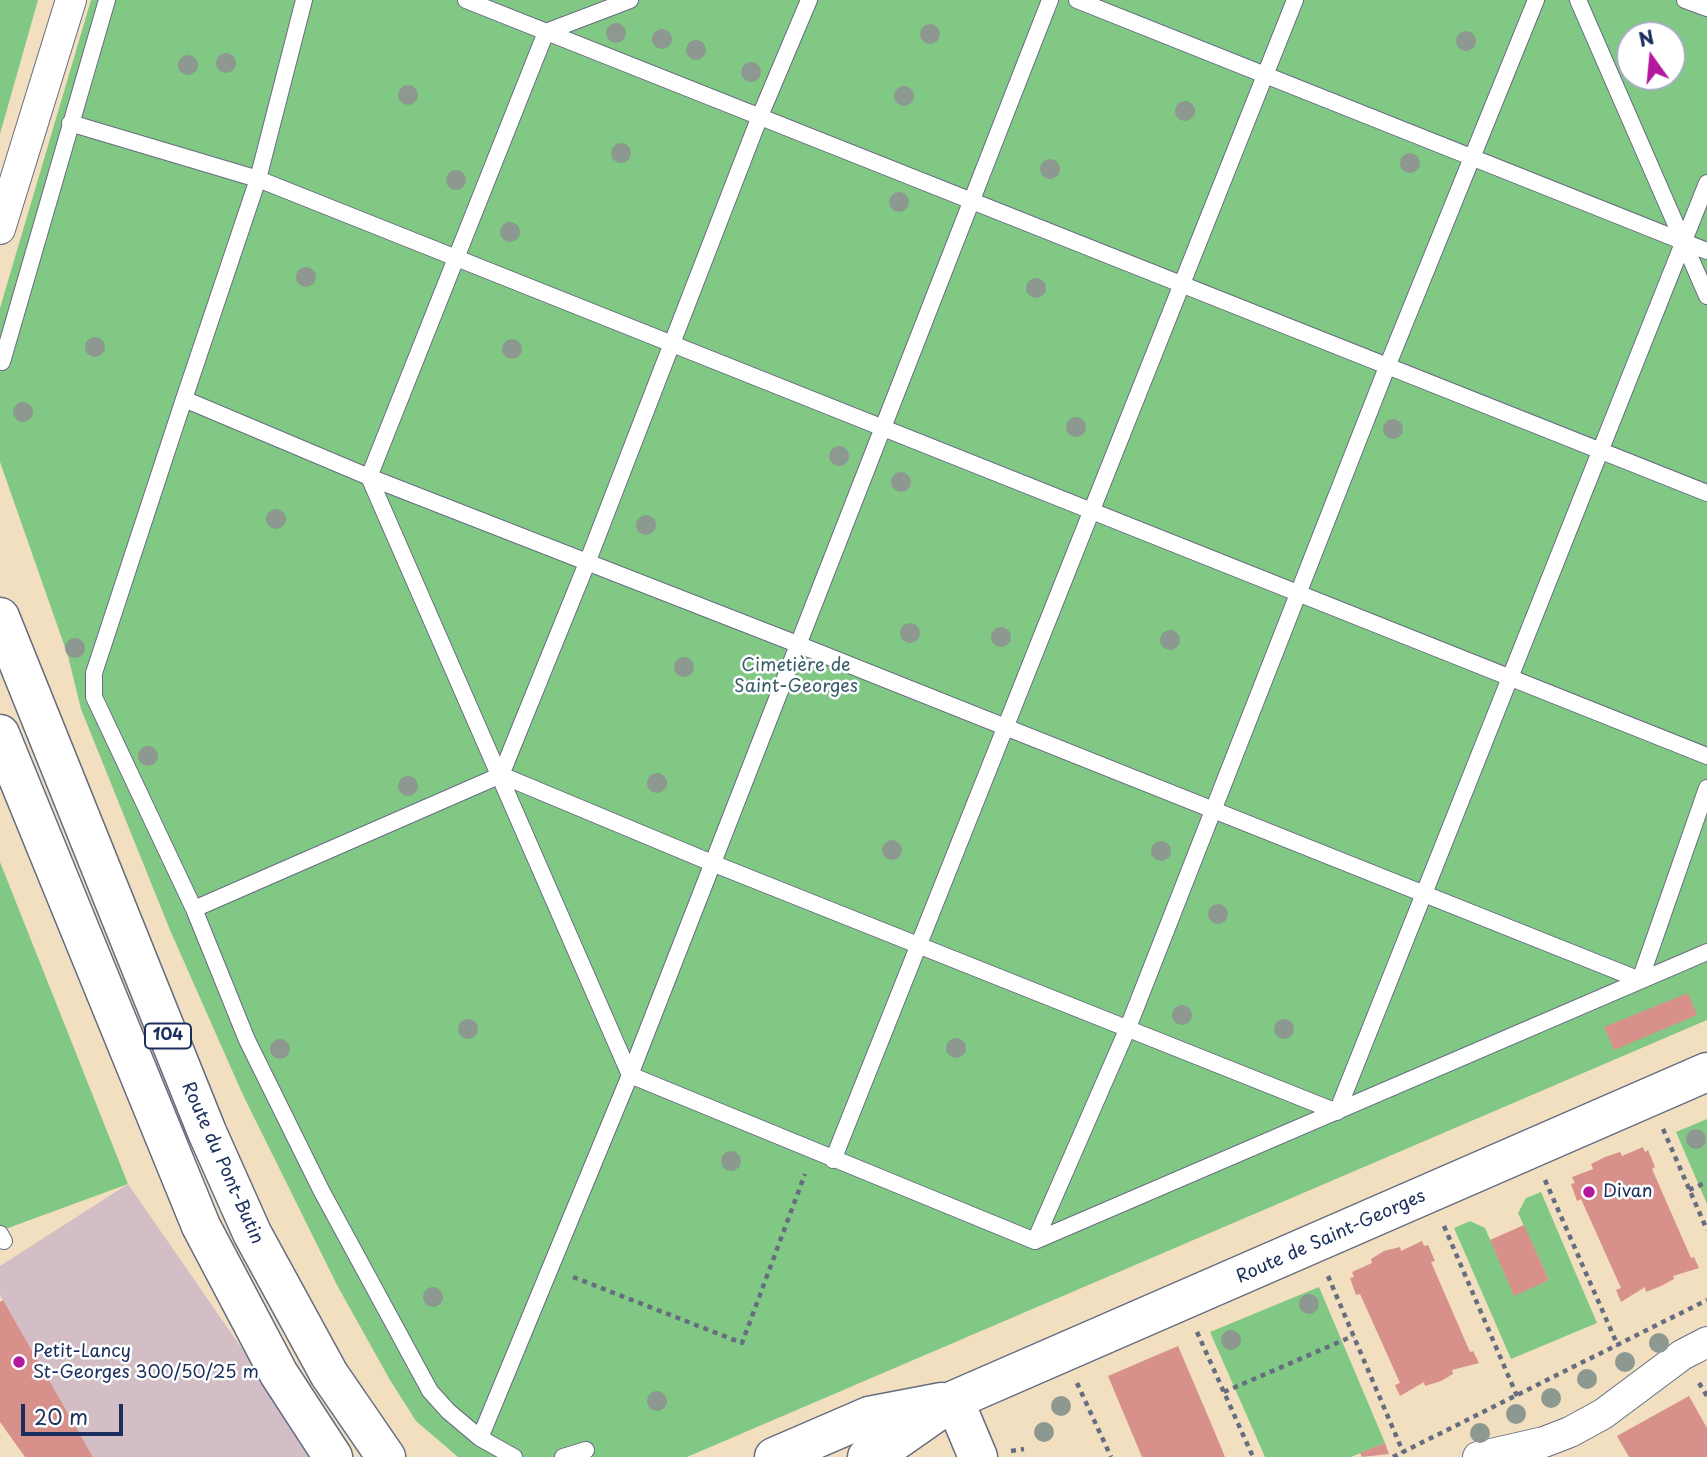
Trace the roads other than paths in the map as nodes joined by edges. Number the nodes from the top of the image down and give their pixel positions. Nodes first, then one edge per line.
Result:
1 (71, 0) edge
2 (107, 0) edge
3 (304, 0) edge
4 (466, 0) edge
5 (630, 0) edge
6 (810, 0) edge
7 (1051, 0) edge
8 (1077, 0) edge
9 (1295, 0) edge
10 (1536, 0) edge
11 (1578, 0) edge
12 (1685, 0) edge
13 (1707, 8) edge
14 (546, 32) junction
15 (1265, 75) junction
16 (760, 116) junction
17 (70, 122) junction
18 (1473, 156) junction
19 (258, 178) junction
20 (1707, 183) edge
21 (972, 199) junction
22 (0, 229) edge
23 (1684, 242) junction
24 (1707, 251) edge
25 (458, 257) junction
26 (1182, 283) junction
27 (1707, 296) edge
28 (673, 344) junction
29 (2, 362) dead end
30 (1387, 367) junction
31 (184, 399) junction
32 (886, 426) junction
33 (1599, 450) junction
34 (369, 477) junction
35 (1707, 493) edge
36 (1091, 510) junction
37 (587, 563) junction
38 (1301, 593) junction
39 (0, 617) edge
40 (797, 644) junction
41 (1511, 677) junction
42 (1006, 728) junction
43 (0, 734) edge
44 (1707, 756) edge
45 (501, 775) junction
46 (1707, 788) edge
47 (1214, 812) junction
48 (712, 863) junction
49 (1421, 894) junction
50 (194, 909) junction
51 (917, 944) junction
52 (1707, 952) edge
53 (1640, 980) junction
54 (1127, 1030) junction
55 (1707, 1072) edge
56 (631, 1075) junction
57 (1336, 1112) junction
58 (833, 1160) junction
59 (1035, 1241) junction
60 (1707, 1342) edge
61 (954, 1400) junction
62 (481, 1438) junction
63 (586, 1450) dead end
64 (333, 1457) edge
65 (386, 1457) edge
66 (514, 1457) edge
67 (563, 1457) edge
68 (775, 1457) edge
69 (867, 1457) edge
70 (978, 1457) edge
71 (1478, 1457) edge

1 - 22 street
2 - 17 lane
3 - 19 lane
4 - 14 lane
5 - 14 lane
6 - 16 lane
7 - 21 lane
8 - 15 lane
9 - 15 lane
10 - 18 lane
11 - 23 lane
12 - 13 lane
14 - 16 lane
14 - 25 lane
15 - 18 lane
15 - 26 lane
16 - 21 lane
16 - 28 lane
17 - 19 lane
17 - 29 lane
18 - 23 lane
18 - 30 lane
19 - 25 lane
19 - 31 lane
20 - 23 lane
21 - 26 lane
21 - 32 lane
23 - 24 lane
23 - 27 lane
23 - 33 lane
25 - 28 lane
25 - 34 lane
26 - 30 lane
26 - 36 lane
28 - 32 lane
28 - 37 lane
30 - 33 lane
30 - 38 lane
31 - 34 lane
31 - 50 lane
32 - 36 lane
32 - 40 lane
33 - 35 lane
33 - 41 lane
34 - 37 lane
34 - 45 lane
36 - 38 lane
36 - 42 lane
37 - 40 lane
37 - 45 lane
38 - 41 lane
38 - 47 lane
39 - 65 main road, Route du Pont-Butin / 104
40 - 42 lane
40 - 48 lane
41 - 44 lane
41 - 49 lane
42 - 47 lane
42 - 51 lane
43 - 64 main road, 104
45 - 48 lane
45 - 50 lane
45 - 56 lane
46 - 53 lane
47 - 49 lane
47 - 54 lane
48 - 51 lane
48 - 56 lane
49 - 53 lane
49 - 57 lane
50 - 62 lane
51 - 54 lane
51 - 58 lane
52 - 53 lane
53 - 57 lane
54 - 57 lane
54 - 59 lane
55 - 61 main road, Route de Saint-Georges
56 - 58 lane
56 - 62 lane
57 - 59 lane
58 - 59 lane
60 - 71 street
61 - 68 main road, Route de Saint-Georges
61 - 69 main road, Route de Saint-Georges
61 - 70 main road
62 - 66 lane
63 - 67 lane

